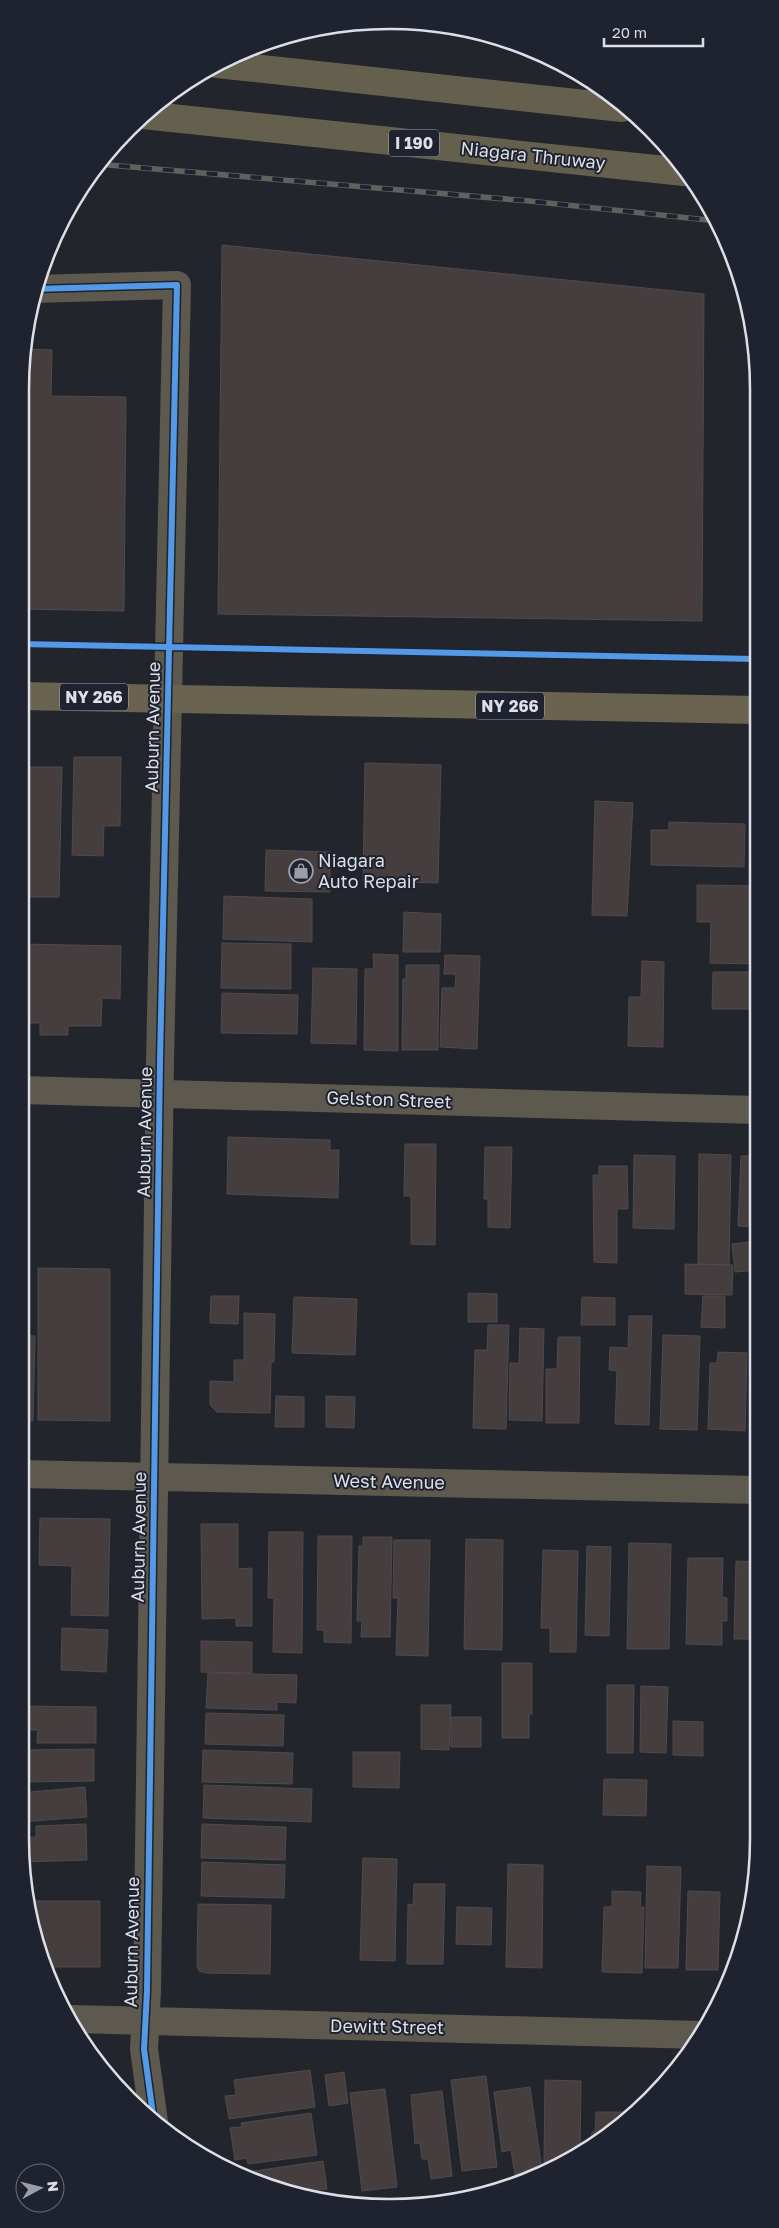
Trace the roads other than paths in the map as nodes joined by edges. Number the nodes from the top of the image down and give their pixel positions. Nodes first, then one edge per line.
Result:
1 (231, 66) edge
2 (614, 107) edge
3 (154, 116) edge
4 (677, 171) edge
5 (43, 289) edge
6 (29, 696) edge
7 (168, 698) junction
8 (750, 710) edge
9 (29, 1090) edge
10 (160, 1094) junction
11 (750, 1110) edge
12 (29, 1474) edge
13 (155, 1477) junction
14 (750, 1490) edge
15 (77, 2019) edge
16 (145, 2021) junction
17 (692, 2035) edge
18 (152, 2110) edge

1 - 2 highway
3 - 4 highway, Niagara Thruway / I 190
5 - 7 street, Auburn Avenue
6 - 7 main road, NY 266
7 - 8 main road, NY 266
7 - 10 street, Auburn Avenue
9 - 10 street, Gelston Street
10 - 11 street, Gelston Street
10 - 13 street, Auburn Avenue
12 - 13 street, West Avenue
13 - 14 street, West Avenue
13 - 16 street, Auburn Avenue
15 - 16 street, Dewitt Street
16 - 17 street, Dewitt Street
16 - 18 street, Auburn Avenue

